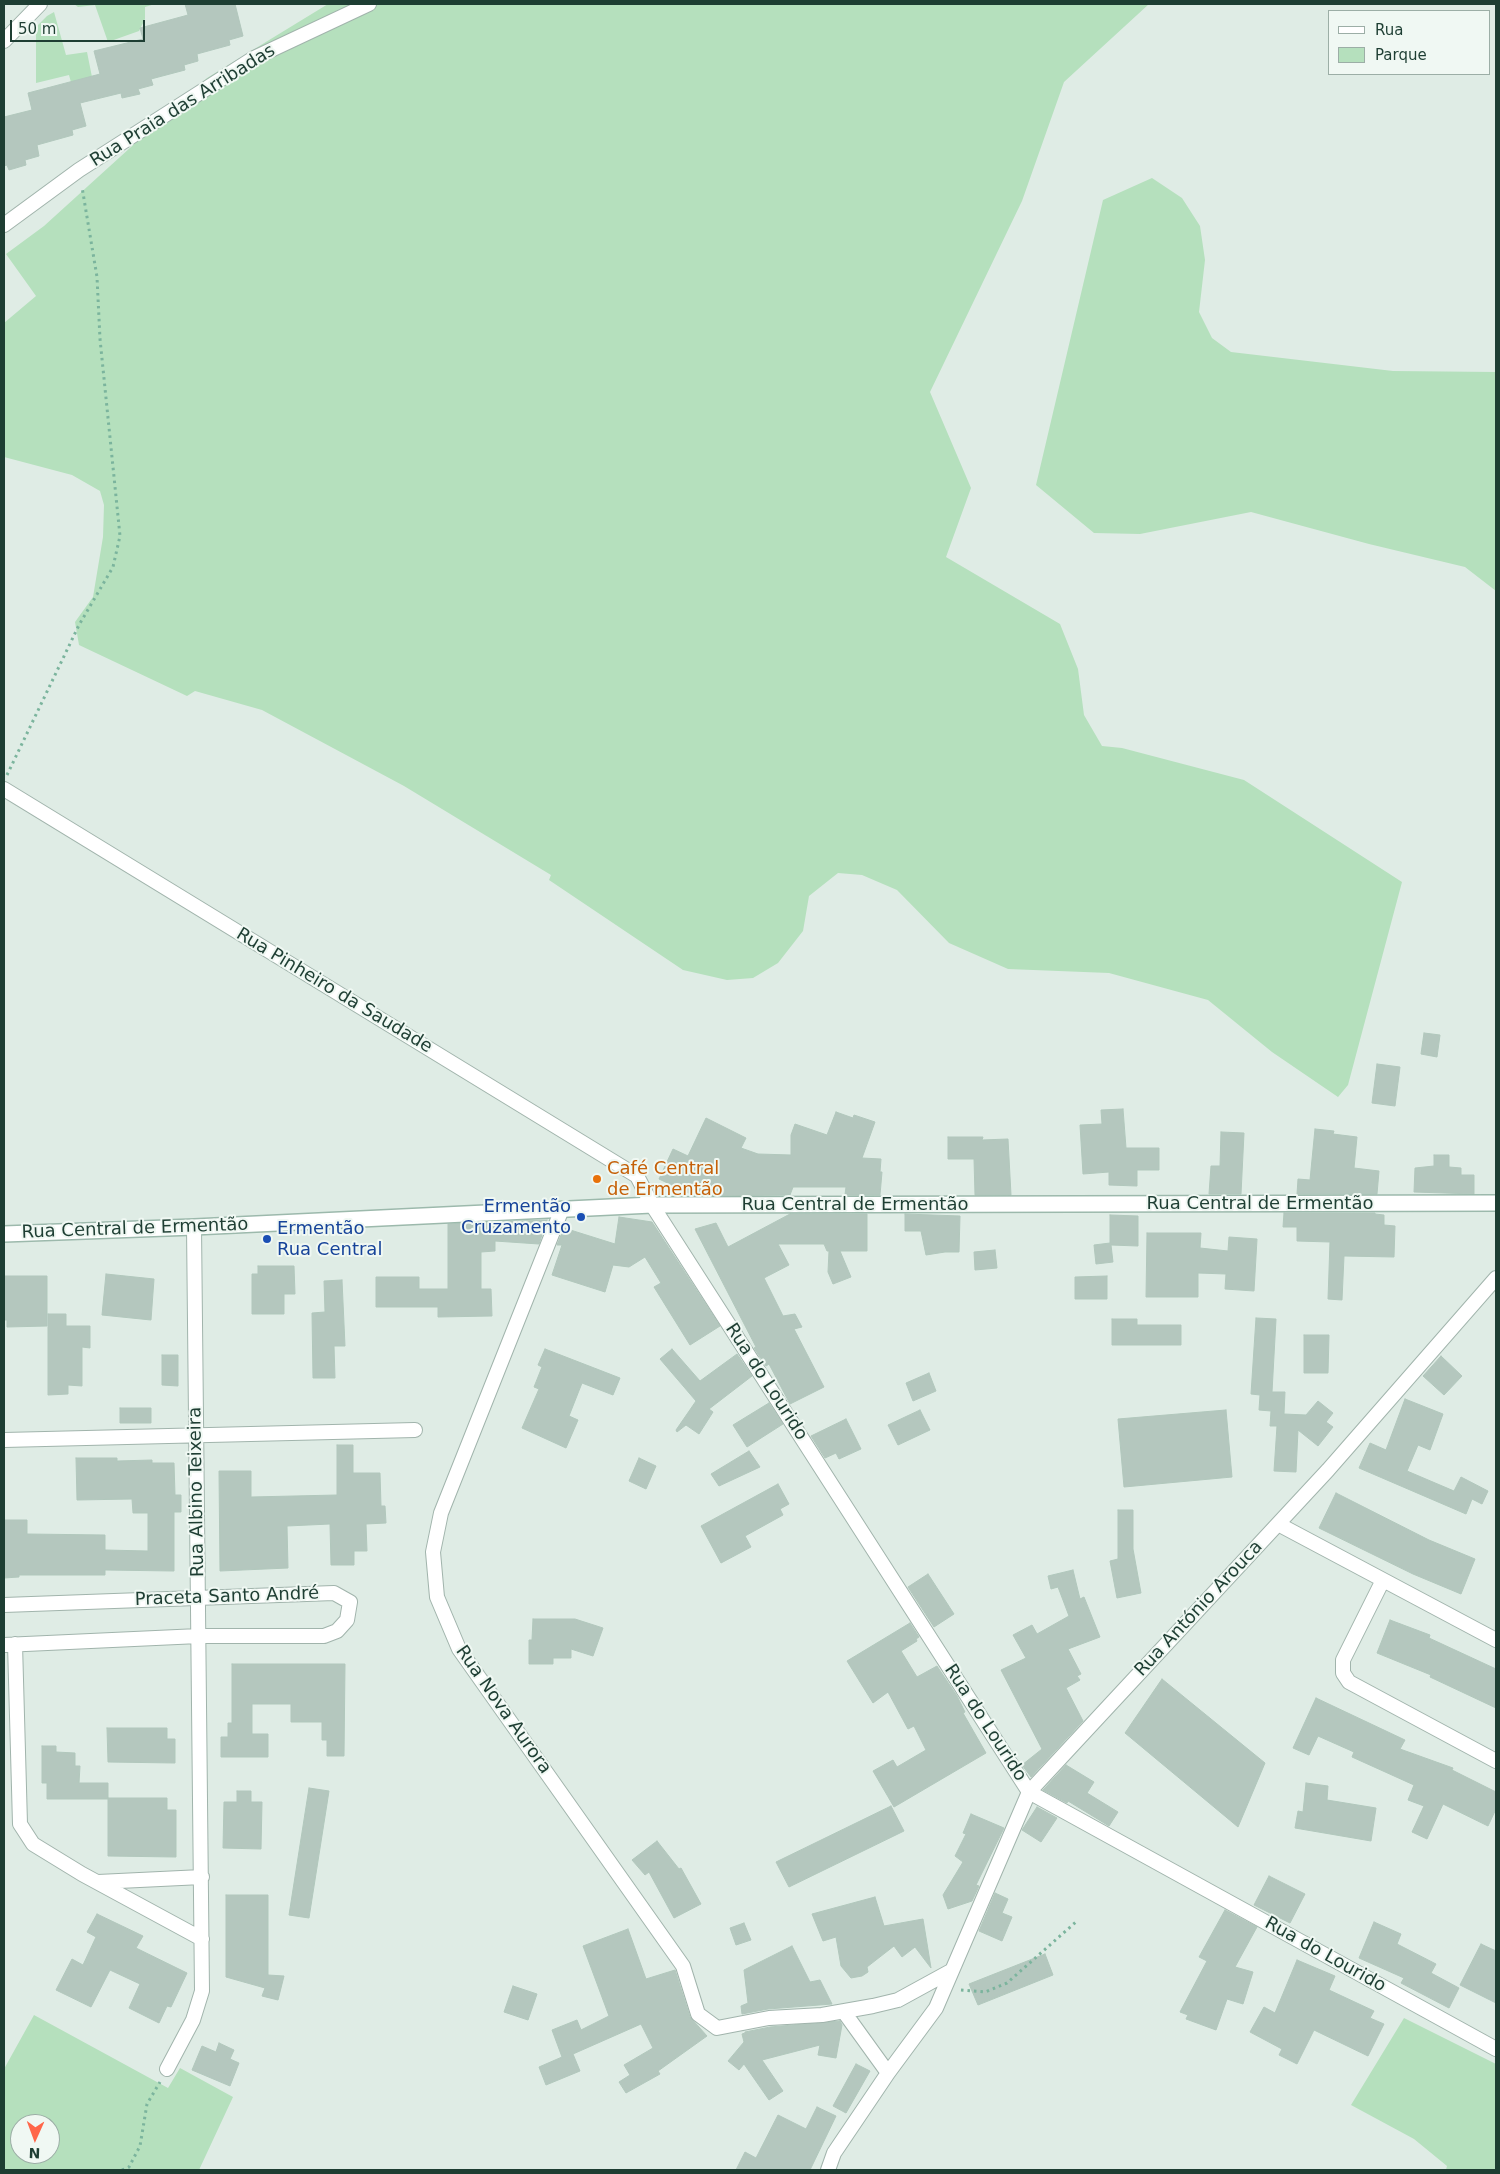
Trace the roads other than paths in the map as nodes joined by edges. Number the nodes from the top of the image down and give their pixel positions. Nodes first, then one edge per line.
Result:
1 (40, 4) edge
2 (369, 4) edge
3 (4, 41) edge
4 (4, 225) edge
5 (4, 789) edge
6 (1496, 1203) edge
7 (652, 1205) junction
8 (562, 1209) junction
9 (194, 1227) junction
10 (4, 1234) edge
11 (1496, 1278) edge
12 (415, 1430) dead end
13 (196, 1434) junction
14 (4, 1440) edge
15 (1278, 1524) junction
16 (1384, 1580) junction
17 (198, 1597) junction
18 (4, 1605) edge
19 (199, 1636) junction
20 (1496, 1640) edge
21 (9, 1645) edge
22 (1496, 1761) edge
23 (1029, 1792) junction
24 (202, 1877) junction
25 (96, 1882) junction
26 (202, 1939) junction
27 (951, 1971) junction
28 (844, 2012) junction
29 (1496, 2049) edge
30 (167, 2069) road end
31 (888, 2073) junction
32 (828, 2170) edge

1 - 3 street
2 - 4 street, Rua Praia das Arribadas
5 - 7 street, Rua Pinheiro da Saudade
6 - 7 street, Rua Central de Ermentão
7 - 8 street, Rua Central de Ermentão
7 - 23 street, Rua do Lourido
8 - 9 street, Rua Central de Ermentão
8 - 28 street, Rua Nova Aurora
9 - 10 street, Rua Central de Ermentão
9 - 13 street, Rua Albino Teixeira
11 - 15 street, Rua António Arouca
12 - 13 street
13 - 14 street
13 - 17 street, Rua Albino Teixeira
15 - 16 street
15 - 23 street, Rua António Arouca
16 - 20 street
16 - 22 street
17 - 18 street, Praceta Santo André
17 - 19 street, Rua Albino Teixeira
17 - 19 street, Praceta Santo André
19 - 21 street, Praceta Santo André
19 - 24 street, Rua Albino Teixeira
21 - 25 street
23 - 27 street, Rua António Arouca
23 - 29 street, Rua do Lourido
24 - 25 street
24 - 26 street, Rua Albino Teixeira
25 - 26 street
26 - 30 street, Rua Albino Teixeira
27 - 28 street, Rua Nova Aurora
27 - 31 street, Rua António Arouca
28 - 31 street
31 - 32 street, Rua António Arouca

